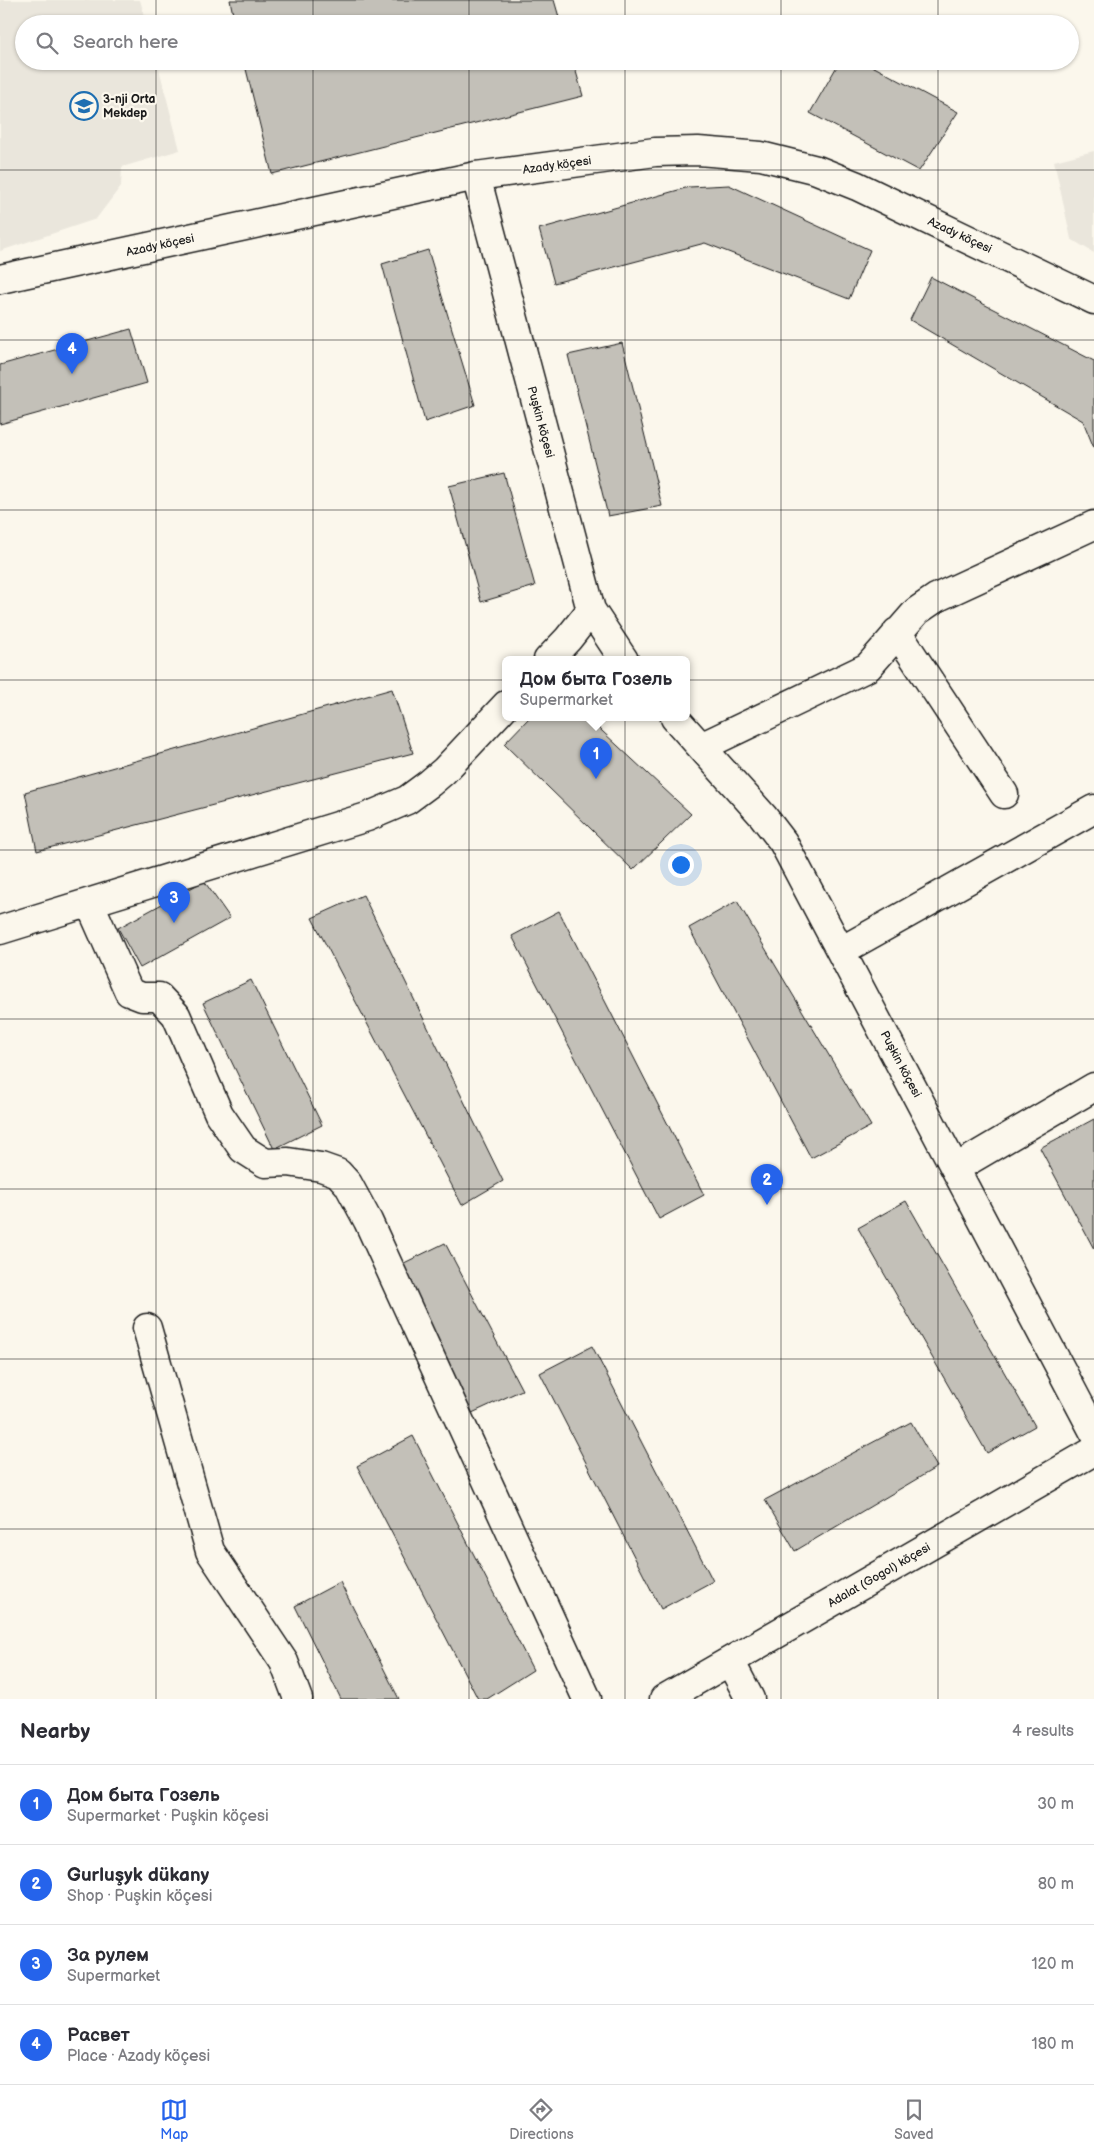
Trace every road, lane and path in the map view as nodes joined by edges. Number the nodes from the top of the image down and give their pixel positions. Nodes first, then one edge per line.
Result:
1 (476, 176) junction
2 (0, 279) edge
3 (1094, 300) edge
4 (1094, 526) edge
5 (591, 610) junction
6 (897, 632) junction
7 (552, 656) edge
8 (621, 656) edge
9 (502, 709) edge
10 (678, 721) edge
11 (701, 747) junction
12 (1004, 794) dead end
13 (1094, 809) edge
14 (90, 904) junction
15 (0, 930) edge
16 (841, 951) junction
17 (1094, 1087) edge
18 (956, 1168) junction
19 (147, 1328) dead end
20 (1094, 1432) edge
21 (1094, 1451) edge
22 (730, 1661) junction
23 (298, 1699) edge
24 (587, 1699) edge
25 (664, 1699) edge
26 (750, 1699) edge

1 - 2 street, Azady köçesi
1 - 3 street, Azady köçesi
1 - 5 street, Puşkin köçesi
4 - 6 street
5 - 7 street
5 - 8 street, Puşkin köçesi
6 - 11 street
6 - 12 street
9 - 14 street
10 - 11 street, Puşkin köçesi
11 - 16 street, Puşkin köçesi
13 - 16 street
14 - 15 street
14 - 24 street
16 - 18 street, Puşkin köçesi
17 - 18 street
18 - 20 street, Puşkin köçesi
19 - 23 street
21 - 22 street, Adalat (Gogol) köçesi
22 - 25 street, Adalat (Gogol) köçesi
22 - 26 street

